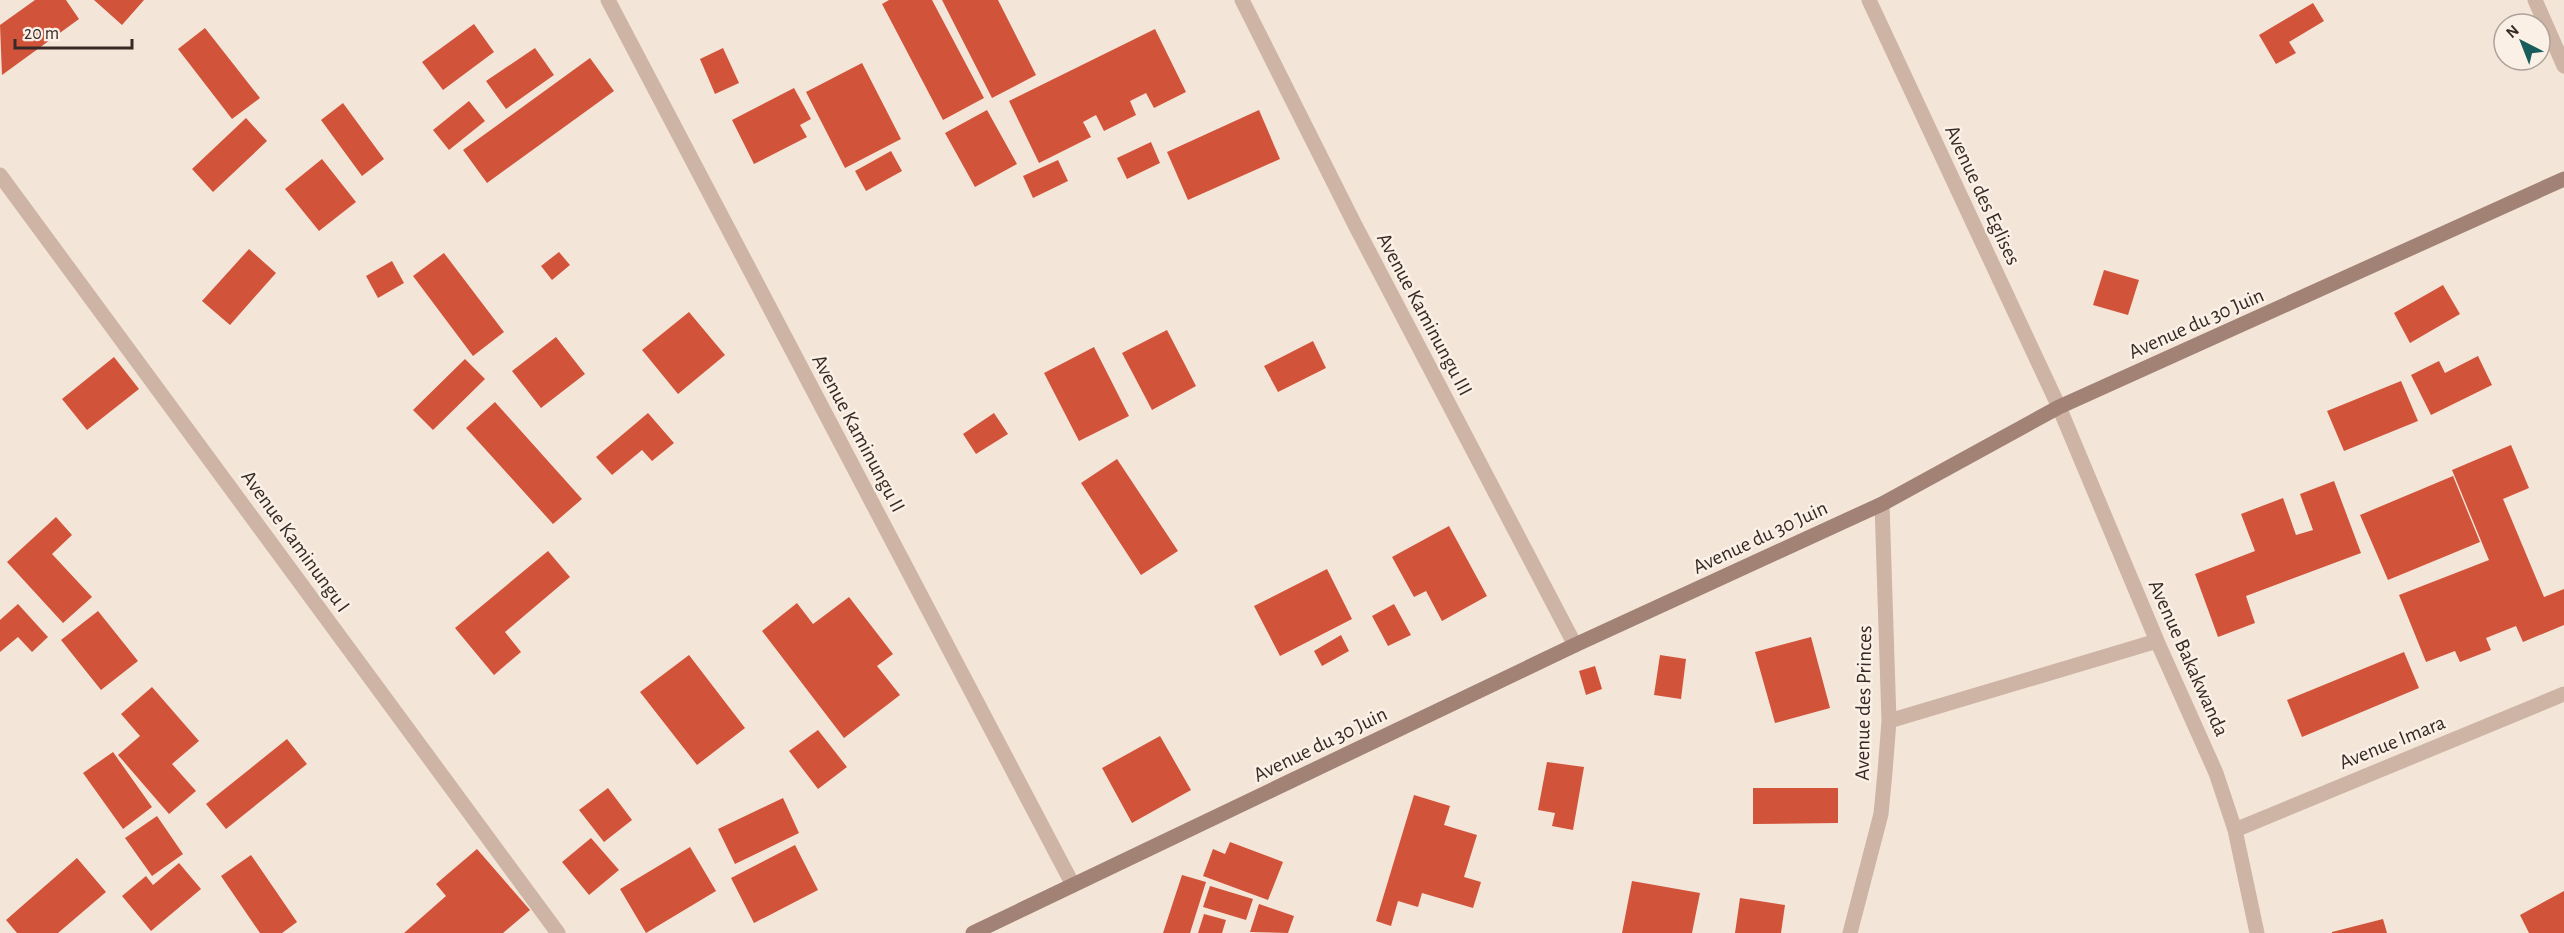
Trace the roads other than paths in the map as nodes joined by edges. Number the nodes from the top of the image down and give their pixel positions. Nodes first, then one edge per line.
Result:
1 (608, 0) edge
2 (1242, 0) edge
3 (1869, 0) edge
4 (2535, 0) edge
5 (2564, 66) edge
6 (0, 175) edge
7 (2564, 179) edge
8 (2060, 407) junction
9 (1882, 504) junction
10 (2157, 640) junction
11 (1575, 645) junction
12 (2564, 694) edge
13 (1888, 721) junction
14 (2235, 830) junction
15 (1073, 885) junction
16 (558, 933) edge
17 (973, 933) edge
18 (1850, 933) edge
19 (2257, 933) edge

1 - 15 street, Avenue Kaminungu II
2 - 11 street, Avenue Kaminungu III
3 - 8 street, Avenue des Eglises
4 - 5 street
6 - 16 street, Avenue Kaminungu I
7 - 8 street, Avenue du 30 Juin
8 - 9 street, Avenue du 30 Juin
8 - 10 street, Avenue Bakakwanda
9 - 11 street, Avenue du 30 Juin
9 - 13 street, Avenue des Princes
10 - 13 street
10 - 14 street, Avenue Bakakwanda
11 - 15 street, Avenue du 30 Juin
12 - 14 street, Avenue Imara
13 - 18 street, Avenue des Princes
14 - 19 street, Avenue Bakakwanda
15 - 17 street, Avenue du 30 Juin

